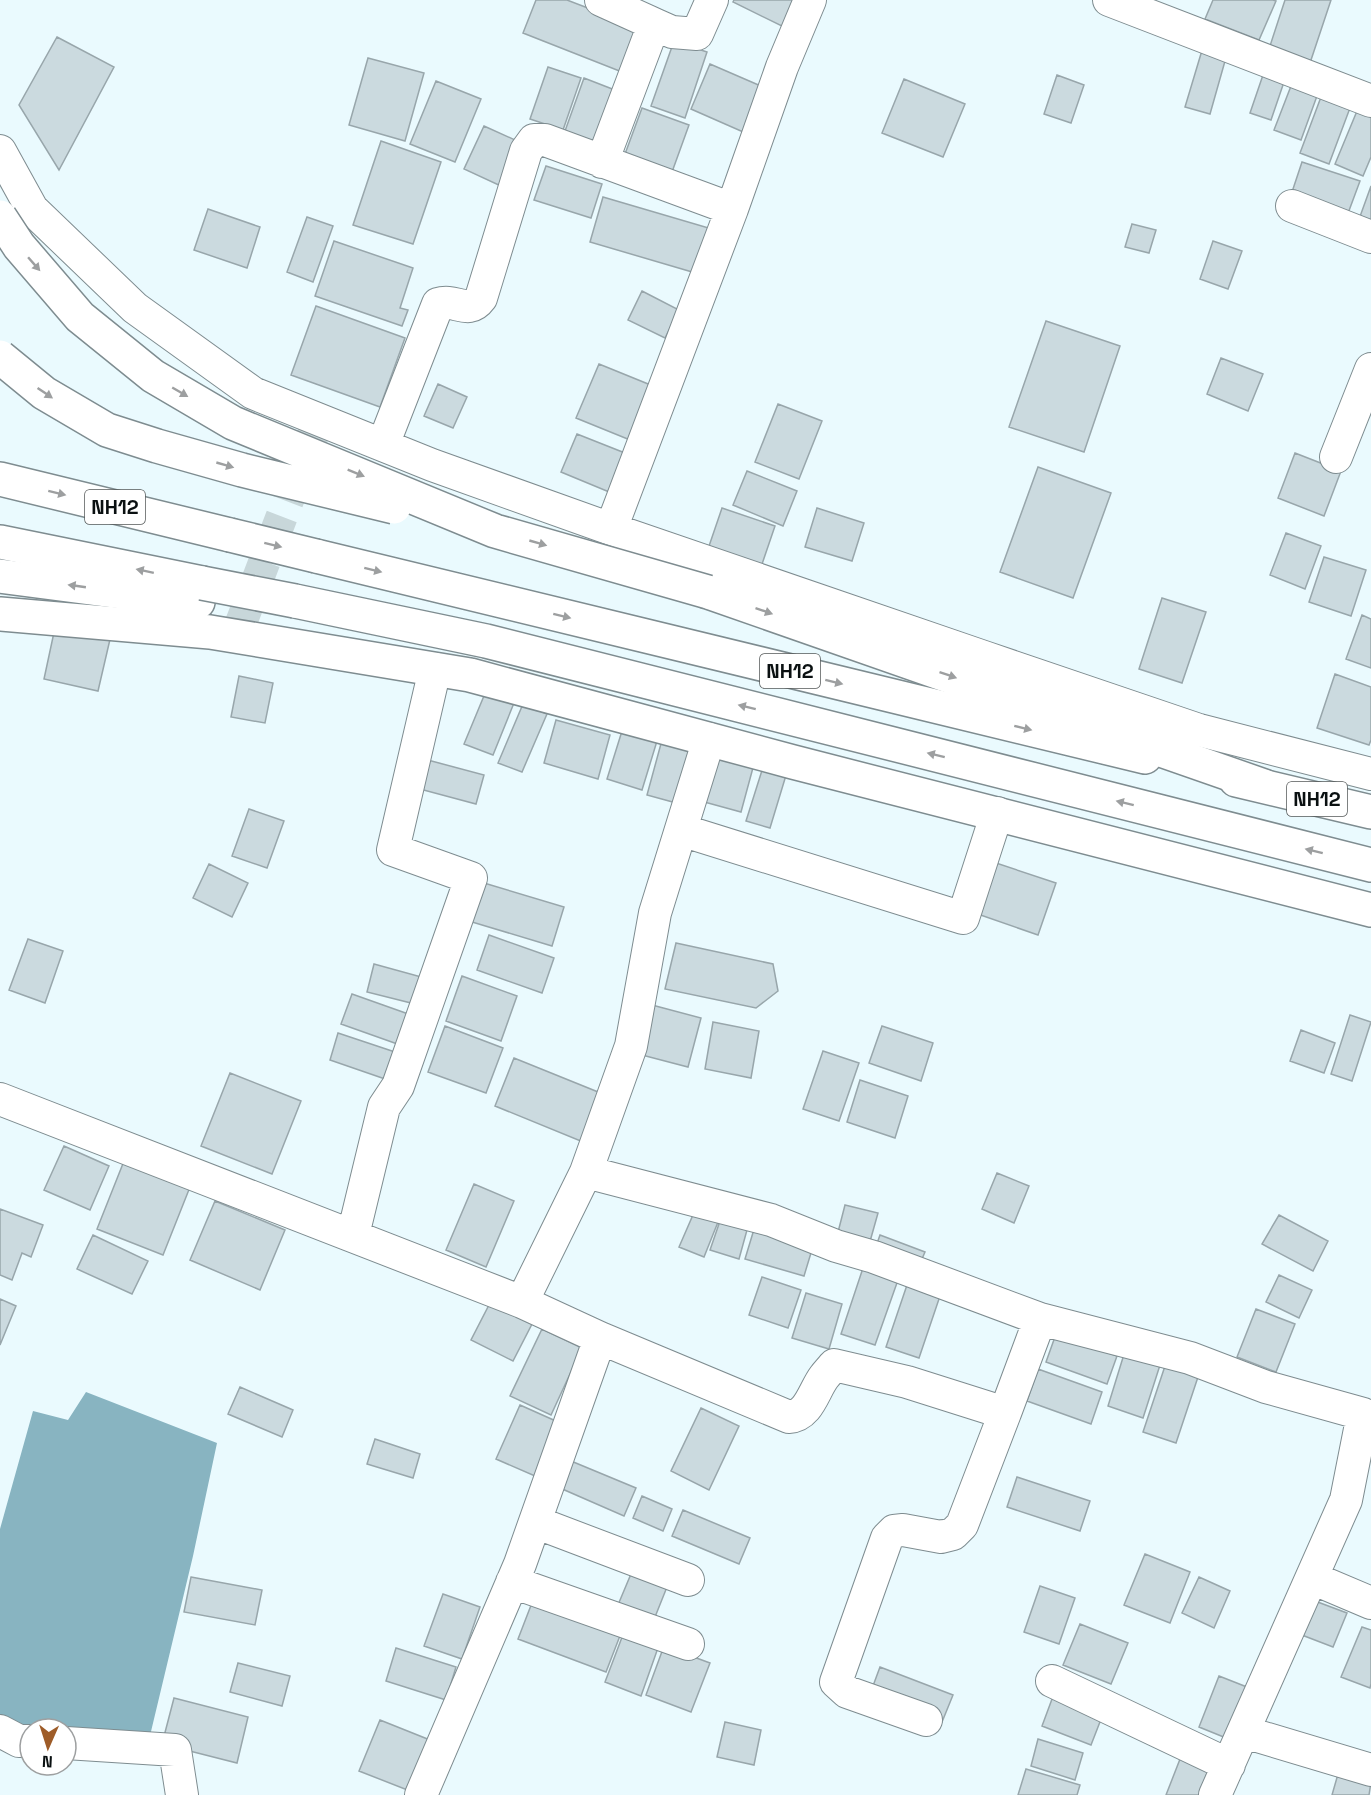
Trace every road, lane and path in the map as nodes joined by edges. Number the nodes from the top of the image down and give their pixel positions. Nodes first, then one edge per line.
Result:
1 (712, 0) edge
2 (810, 0) edge
3 (1109, 0) edge
4 (607, 1) edge
5 (654, 24) junction
6 (1371, 101) edge
7 (0, 151) edge
8 (602, 162) junction
9 (1292, 206) dead end
10 (732, 209) junction
11 (0, 216) edge
12 (1371, 237) edge
13 (0, 357) edge
14 (1371, 369) edge
15 (383, 445) junction
16 (1336, 457) dead end
17 (0, 479) edge
18 (611, 529) junction
19 (495, 531) junction
20 (0, 542) edge
21 (0, 576) edge
22 (200, 592) junction
23 (0, 614) edge
24 (435, 669) junction
25 (709, 739) junction
26 (1371, 774) edge
27 (1264, 786) junction
28 (1371, 812) edge
29 (996, 813) junction
30 (681, 830) junction
31 (1371, 865) edge
32 (1371, 910) edge
33 (2, 1105) edge
34 (586, 1172) junction
35 (352, 1235) junction
36 (522, 1302) junction
37 (1040, 1319) junction
38 (600, 1338) junction
39 (1005, 1413) junction
40 (535, 1522) junction
41 (1312, 1578) junction
42 (688, 1580) dead end
43 (512, 1582) junction
44 (1371, 1603) edge
45 (688, 1644) dead end
46 (1052, 1681) dead end
47 (926, 1720) dead end
48 (0, 1731) edge
49 (1244, 1732) junction
50 (18, 1740) edge
51 (78, 1744) edge
52 (1229, 1765) junction
53 (1371, 1770) edge
54 (182, 1795) edge
55 (421, 1795) edge
56 (1215, 1795) edge

1 - 5 street
2 - 10 street
3 - 6 street
4 - 5 street
5 - 8 street
7 - 15 street
8 - 10 street
8 - 15 street
9 - 12 street
10 - 18 street
11 -> 19 main road, bridge
13 -> 19 main road, bridge
14 - 16 street
15 - 18 street
17 -> 27 main road, NH12, bridge
18 - 26 street
19 -> 27 main road, bridge
22 -> 20 main road
22 -> 21 main road
31 -> 22 main road, NH12
23 - 24 main road
24 - 25 main road
24 - 35 street
25 - 29 main road
25 - 30 street
27 - 28 main road, NH12
29 - 30 street
29 - 32 main road
30 - 34 street
33 - 35 street
34 - 36 street
34 - 37 street
35 - 36 street
36 - 38 street
37 - 39 street
37 - 41 street
38 - 39 street
38 - 40 street
39 - 47 street
40 - 42 street
40 - 43 street
41 - 44 street
41 - 49 street
43 - 45 street
43 - 55 street
46 - 52 street
48 - 50 street
49 - 52 street
49 - 53 street
51 - 54 street
52 - 56 street

